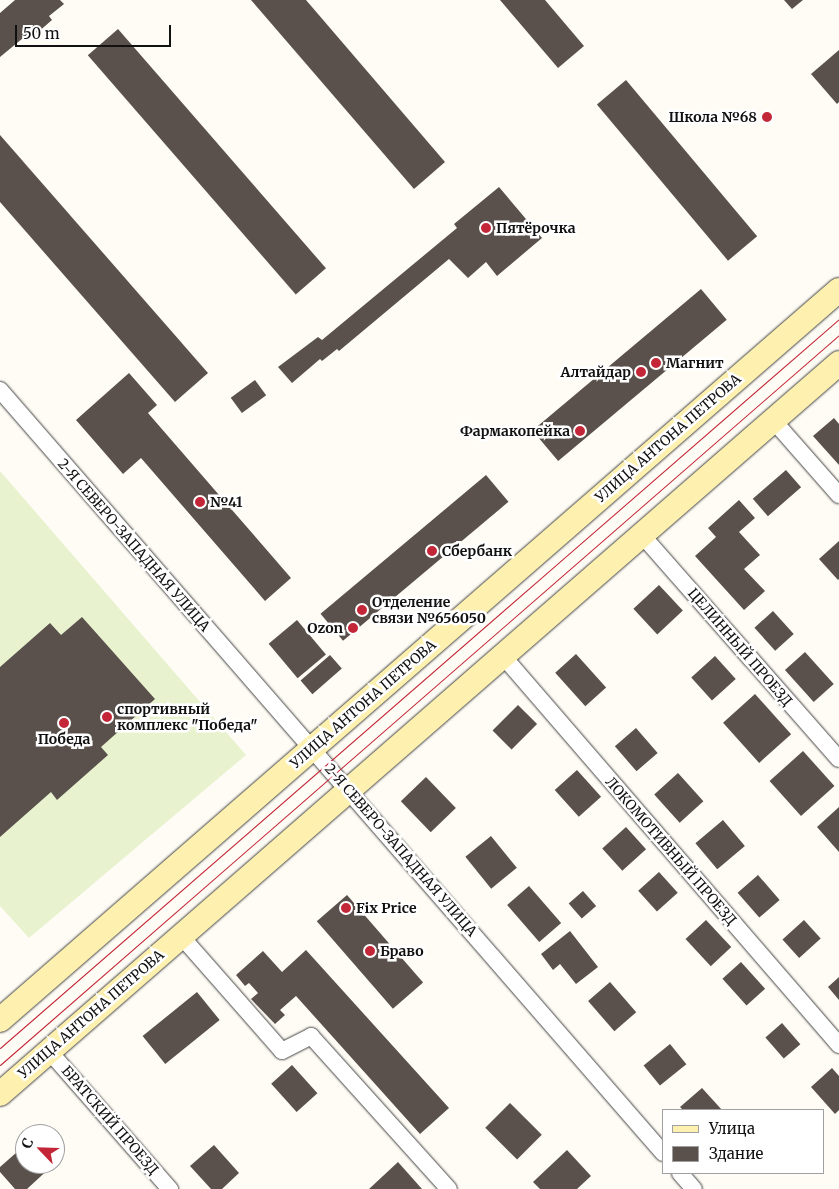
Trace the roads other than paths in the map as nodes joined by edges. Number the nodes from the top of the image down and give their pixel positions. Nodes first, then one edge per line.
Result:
1 (839, 290) edge
2 (839, 364) edge
3 (0, 390) edge
4 (774, 420) junction
5 (839, 495) edge
6 (642, 535) junction
7 (503, 656) junction
8 (312, 748) junction
9 (839, 759) edge
10 (349, 790) junction
11 (181, 936) junction
12 (0, 1020) edge
13 (839, 1045) edge
14 (49, 1051) junction
15 (0, 1094) edge
16 (662, 1152) edge
17 (681, 1174) edge
18 (170, 1189) edge
19 (449, 1189) edge
20 (694, 1189) edge

1 - 8 main road, УЛИЦА АНТОНА ПЕТРОВА
2 - 4 main road, УЛИЦА АНТОНА ПЕТРОВА
3 - 8 street, 2-Я СЕВЕРО-ЗАПАДНАЯ УЛИЦА
4 - 5 street
4 - 6 main road, УЛИЦА АНТОНА ПЕТРОВА
6 - 7 main road, УЛИЦА АНТОНА ПЕТРОВА
6 - 9 street, ЦЕЛИННЫЙ ПРОЕЗД
7 - 10 main road, УЛИЦА АНТОНА ПЕТРОВА
7 - 13 street, ЛОКОМОТИВНЫЙ ПРОЕЗД
8 - 10 street, 2-Я СЕВЕРО-ЗАПАДНАЯ УЛИЦА
8 - 12 main road, УЛИЦА АНТОНА ПЕТРОВА
10 - 11 main road, УЛИЦА АНТОНА ПЕТРОВА
10 - 16 street, 2-Я СЕВЕРО-ЗАПАДНАЯ УЛИЦА
11 - 14 main road, УЛИЦА АНТОНА ПЕТРОВА
11 - 19 street
14 - 15 main road, УЛИЦА АНТОНА ПЕТРОВА
14 - 18 street, БРАТСКИЙ ПРОЕЗД
17 - 20 street

